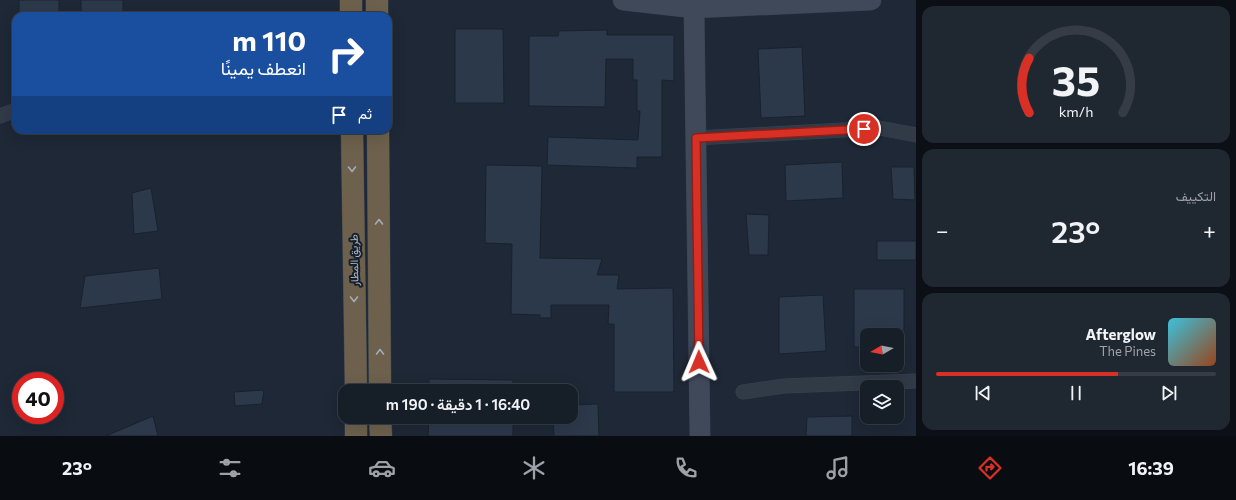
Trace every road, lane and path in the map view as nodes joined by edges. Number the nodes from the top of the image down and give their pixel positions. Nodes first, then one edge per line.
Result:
1 (351, 0) edge
2 (377, 0) edge
3 (623, 0) edge
4 (871, 0) edge
5 (694, 4) edge
6 (351, 12) edge
7 (378, 12) edge
8 (12, 112) edge
9 (0, 116) edge
10 (352, 134) edge
11 (378, 134) edge
12 (916, 135) edge
13 (696, 138) junction
14 (916, 381) edge
15 (356, 384) edge
16 (380, 384) edge
17 (743, 392) dead end
18 (356, 424) edge
19 (380, 424) edge
20 (356, 436) edge
21 (381, 436) edge
22 (700, 436) edge

1 - 6 highway
2 - 7 highway
3 - 5 street
4 - 5 street
5 - 13 street
8 - 9 street
10 -> 15 highway, طريق المطار
16 -> 11 highway
12 - 13 street
13 - 22 street
14 - 17 street
18 - 20 highway
19 - 21 highway

